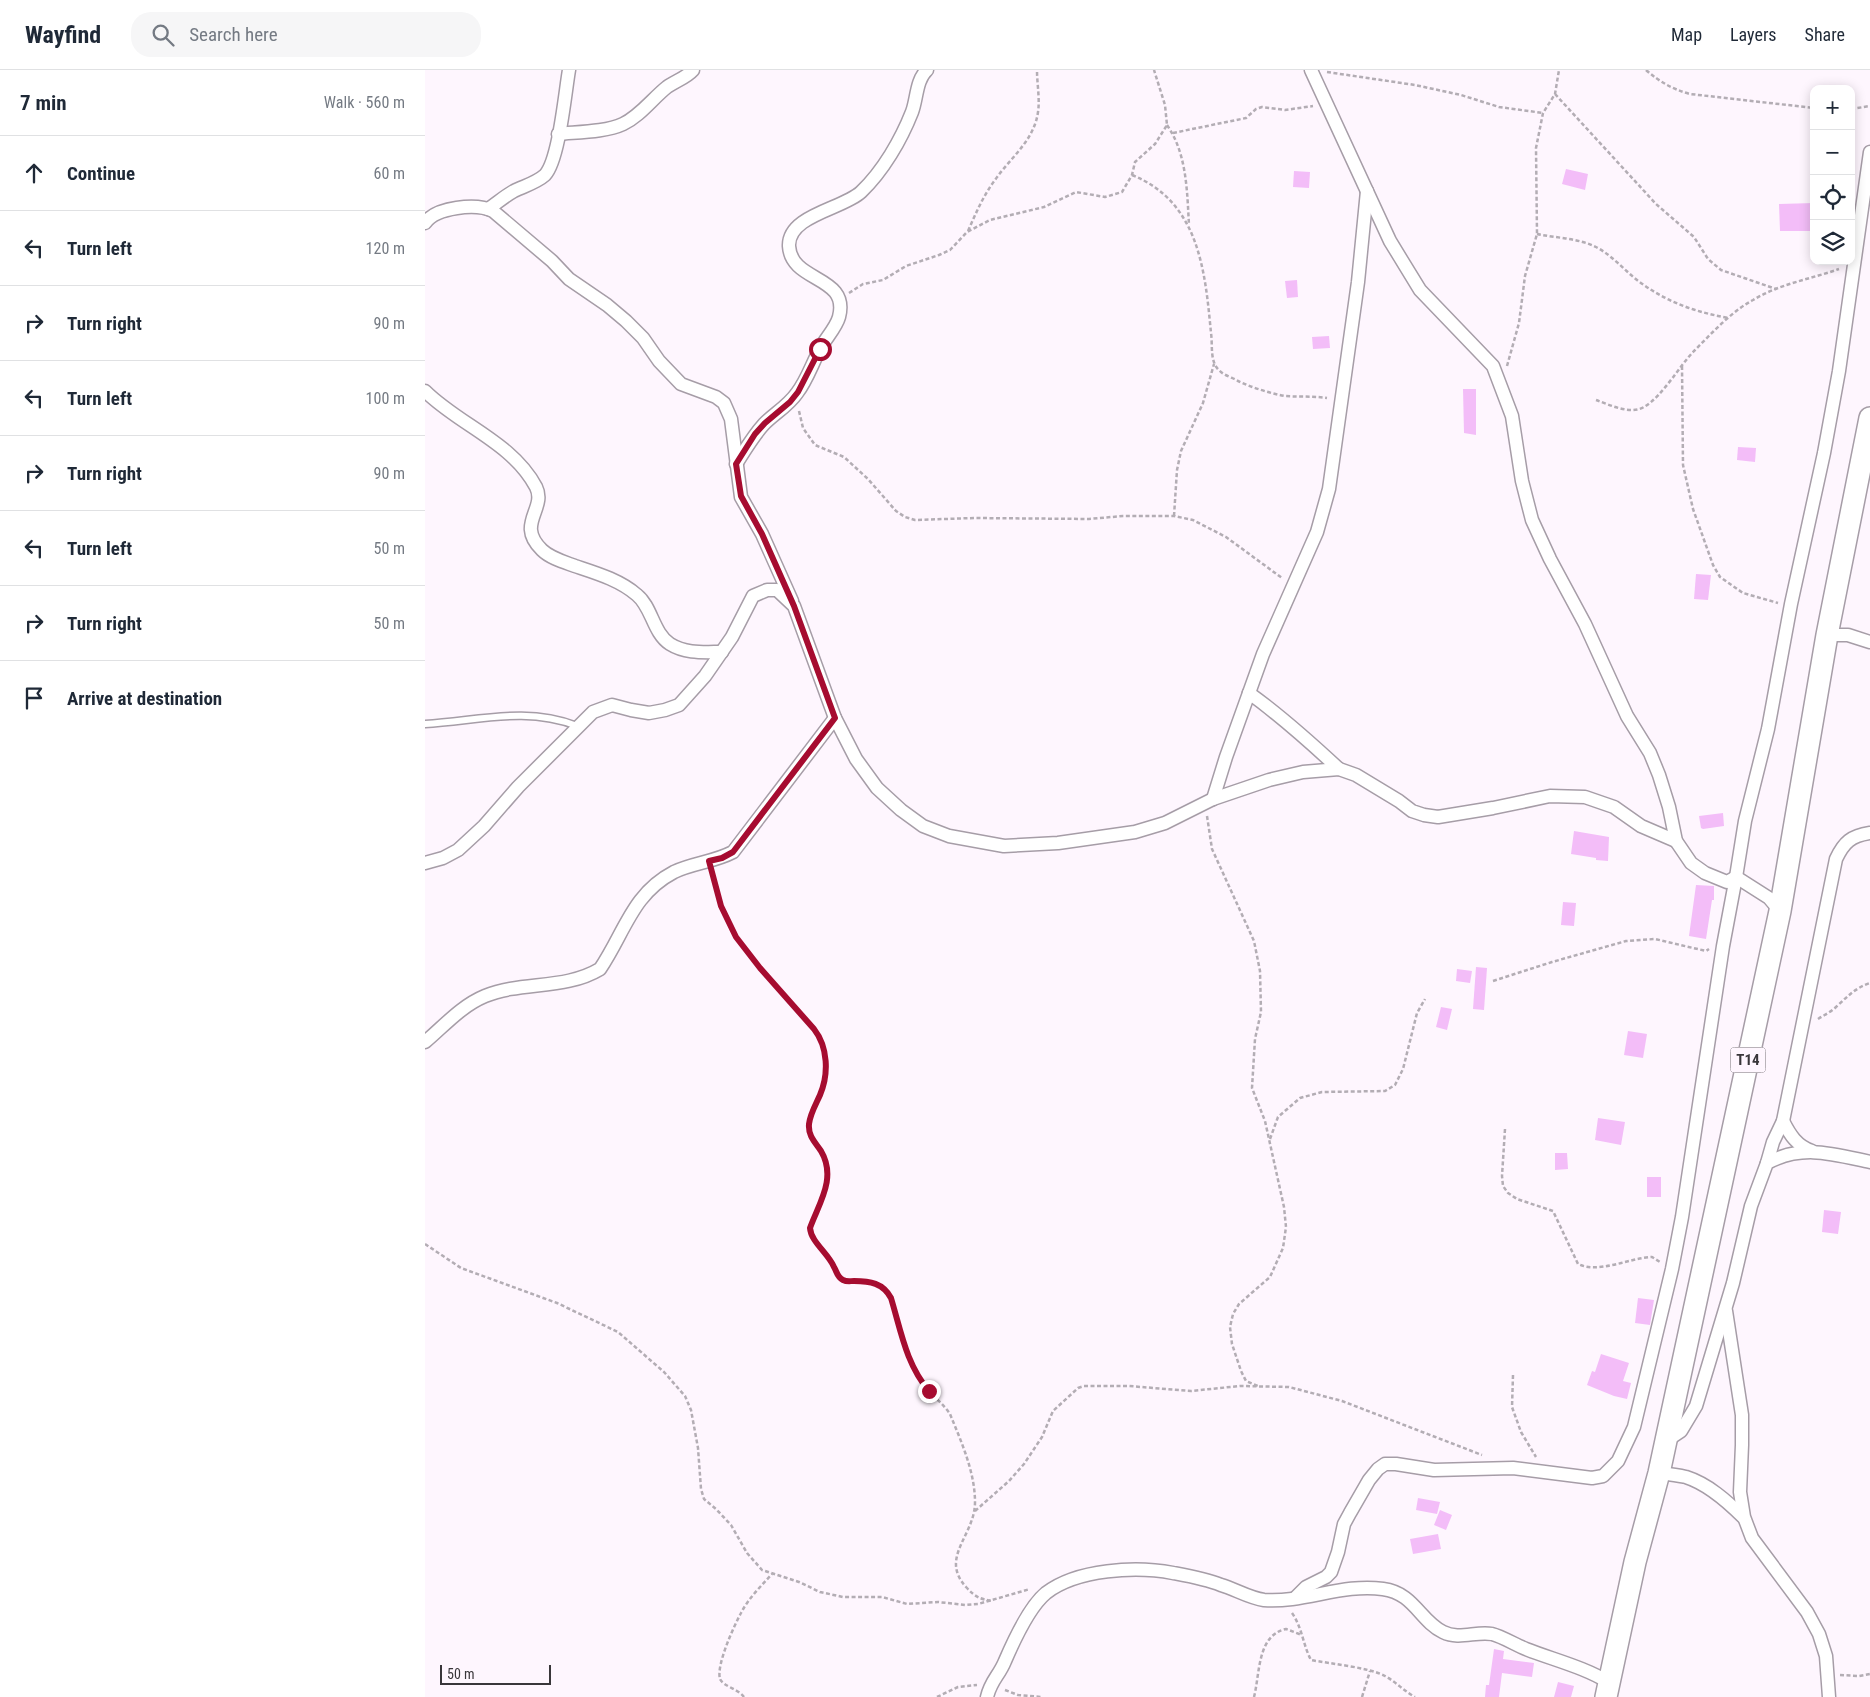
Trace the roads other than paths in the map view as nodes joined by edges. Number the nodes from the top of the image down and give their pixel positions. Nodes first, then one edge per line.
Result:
1 (569, 70) edge
2 (693, 70) edge
3 (1311, 70) edge
4 (921, 71) edge
5 (559, 134) junction
6 (1870, 152) edge
7 (1367, 188) junction
8 (488, 208) junction
9 (425, 223) edge
10 (425, 391) edge
11 (1870, 418) edge
12 (736, 464) junction
13 (794, 606) junction
14 (1827, 635) junction
15 (1870, 642) edge
16 (722, 652) junction
17 (1249, 693) junction
18 (835, 718) junction
19 (425, 724) edge
20 (577, 726) junction
21 (1339, 769) junction
22 (1209, 801) junction
23 (1870, 832) edge
24 (1676, 841) junction
25 (425, 863) edge
26 (1736, 877) junction
27 (1780, 911) junction
28 (425, 1042) edge
29 (1783, 1122) junction
30 (1812, 1151) junction
31 (1870, 1162) edge
32 (1767, 1163) junction
33 (1726, 1310) junction
34 (1666, 1441) junction
35 (1659, 1473) junction
36 (1744, 1517) junction
37 (1295, 1598) junction
38 (1608, 1690) edge
39 (987, 1697) edge
40 (1829, 1697) edge

1 - 5 street
2 - 5 street
3 - 7 street
4 - 12 street
5 - 8 street
6 - 26 street
7 - 17 street
7 - 24 street
8 - 9 street
8 - 12 street
10 - 16 street
11 - 14 highway, T14
12 - 13 street
13 - 16 street
13 - 18 street
14 - 15 street
14 - 27 highway, T14
16 - 20 street
17 - 21 street
17 - 22 street
18 - 22 street
18 - 28 street
19 - 20 lane
20 - 25 street
21 - 22 street
21 - 24 street
23 - 29 street
24 - 26 street
26 - 27 street
26 - 37 street
27 - 34 highway, T14
29 - 30 street
29 - 32 street
30 - 31 street
30 - 32 street
32 - 33 street
33 - 34 street
33 - 36 street
34 - 35 highway, T14
35 - 36 street
35 - 38 highway, T14
36 - 40 street
37 - 38 street
37 - 39 street

